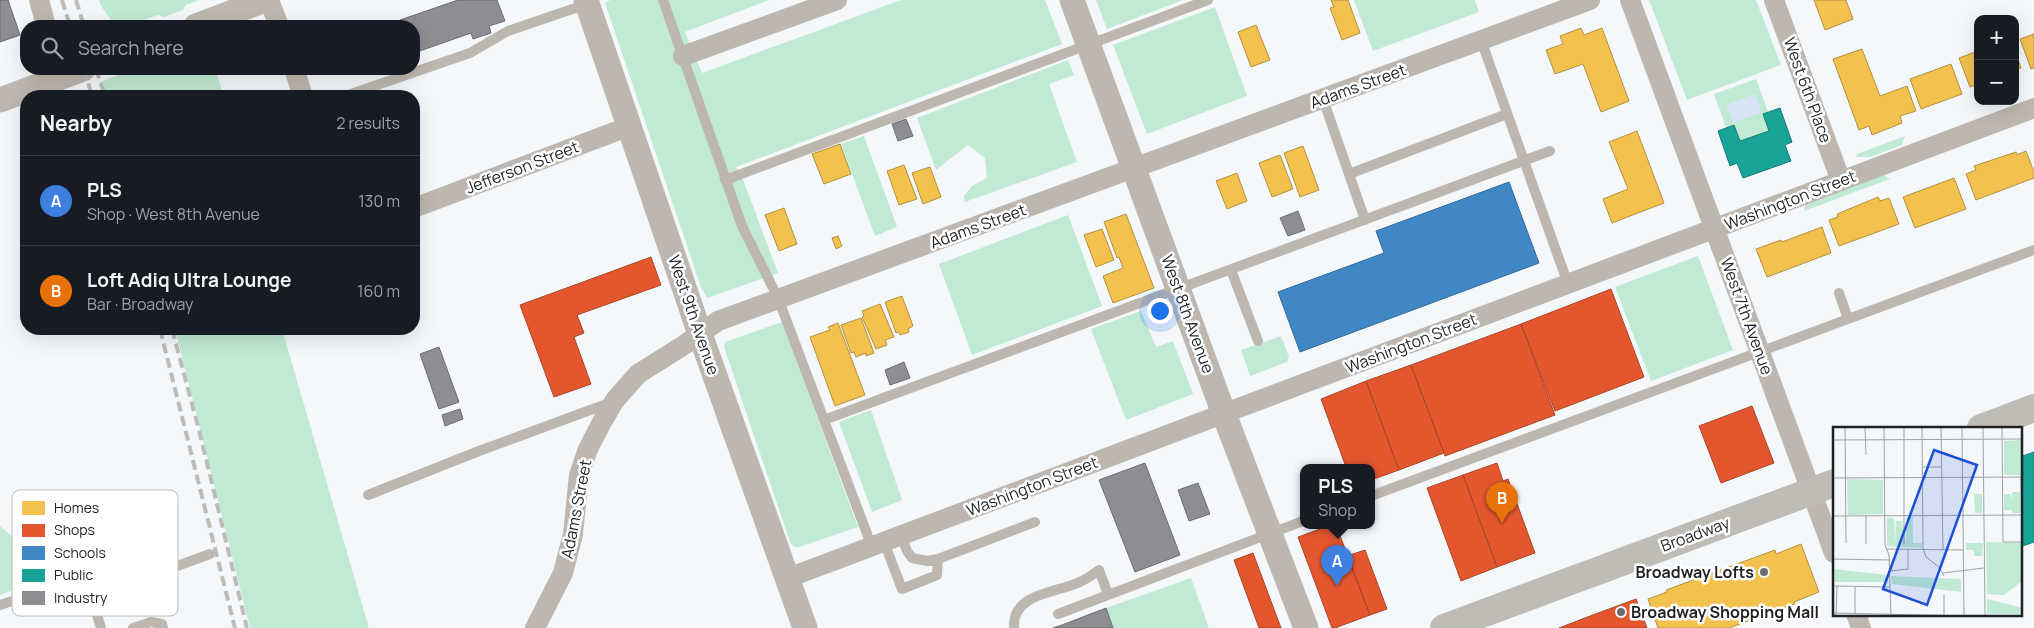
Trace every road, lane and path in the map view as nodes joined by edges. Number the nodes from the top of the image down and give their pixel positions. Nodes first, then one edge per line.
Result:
1 (39, 0) edge
2 (265, 0) edge
3 (270, 0) edge
4 (663, 0) edge
5 (837, 0) edge
6 (1072, 0) edge
7 (1208, 0) edge
8 (1590, 0) edge
9 (1630, 0) edge
10 (1774, 0) edge
11 (587, 2) edge
12 (44, 20) edge
13 (212, 20) edge
14 (277, 20) edge
15 (1480, 40) junction
16 (1088, 45) junction
17 (683, 56) junction
18 (420, 71) edge
19 (55, 75) edge
20 (296, 75) edge
21 (408, 75) edge
22 (22, 90) edge
23 (301, 90) edge
24 (363, 90) edge
25 (20, 91) edge
26 (1323, 99) junction
27 (0, 100) edge
28 (2034, 108) edge
29 (1507, 114) junction
30 (630, 126) junction
31 (1550, 151) dead end
32 (1524, 161) junction
33 (1133, 169) junction
34 (1349, 174) junction
35 (725, 180) junction
36 (1841, 181) junction
37 (420, 206) edge
38 (1365, 220) junction
39 (1715, 228) junction
40 (2034, 250) edge
41 (1231, 270) junction
42 (1568, 284) junction
43 (1178, 289) junction
44 (1839, 294) dead end
45 (778, 298) junction
46 (1848, 319) junction
47 (700, 334) junction
48 (1258, 341) dead end
49 (1760, 351) junction
50 (615, 400) junction
51 (2034, 408) edge
52 (1224, 414) junction
53 (824, 420) junction
54 (1985, 427) edge
55 (1823, 487) edge
56 (368, 495) dead end
57 (1375, 495) edge
58 (1035, 522) dead end
59 (1300, 522) edge
60 (1270, 534) junction
61 (886, 541) junction
62 (1833, 546) edge
63 (210, 554) dead end
64 (938, 559) junction
65 (178, 566) edge
66 (788, 578) junction
67 (1108, 594) junction
68 (12, 601) edge
69 (0, 605) edge
70 (1058, 614) dead end
71 (97, 616) edge
72 (1857, 616) edge
73 (101, 628) edge
74 (133, 628) edge
75 (163, 628) edge
76 (535, 628) edge
77 (805, 628) edge
78 (1014, 628) edge
79 (1306, 628) edge
80 (1444, 628) edge
81 (1861, 628) edge

1 - 12 street
2 - 13 street
3 - 14 street
4 - 17 lane
5 - 17 street
6 - 16 street, West 8th Avenue
7 - 16 lane
8 - 15 street, Adams Street
9 - 39 street, West 7th Avenue
10 - 36 street, West 6th Place
11 - 18 lane
11 - 30 street, West 9th Avenue
15 - 26 street, Adams Street
15 - 29 lane
16 - 33 street, West 8th Avenue
16 - 35 lane
17 - 35 lane
19 - 22 street
20 - 23 street
21 - 24 lane
25 - 27 street
26 - 33 street, Adams Street
26 - 34 lane
28 - 36 street, Washington Street
29 - 32 lane
29 - 34 lane
30 - 37 street, Jefferson Street
30 - 47 street, West 9th Avenue
31 - 32 lane
32 - 38 lane
32 - 42 lane
33 - 43 street, West 8th Avenue
33 - 45 street, Adams Street
34 - 38 lane
35 - 45 lane
36 - 39 street, Washington Street
38 - 41 lane
39 - 42 street, Washington Street
39 - 49 street, West 7th Avenue
40 - 46 lane
41 - 43 lane
41 - 48 lane
42 - 52 street, Washington Street
43 - 52 street, West 8th Avenue
43 - 53 lane
44 - 46 lane
45 - 47 street, Adams Street
45 - 53 lane
46 - 49 lane
47 - 50 street, Adams Street
47 - 66 street, West 9th Avenue
49 - 55 street, West 7th Avenue
49 - 57 lane
50 - 56 lane
50 - 76 street, Adams Street
51 - 54 main road
52 - 60 street, West 8th Avenue
52 - 61 street, Washington Street
53 - 61 lane
55 - 62 street, West 7th Avenue
55 - 80 main road, Broadway
58 - 64 lane
59 - 60 lane
60 - 67 lane
60 - 79 street, West 8th Avenue
61 - 64 lane
61 - 64 lane
61 - 66 street, Washington Street
63 - 65 lane
66 - 77 street, West 9th Avenue
67 - 70 lane
67 - 78 lane
68 - 69 lane
71 - 73 lane
72 - 81 street
74 - 75 lane

